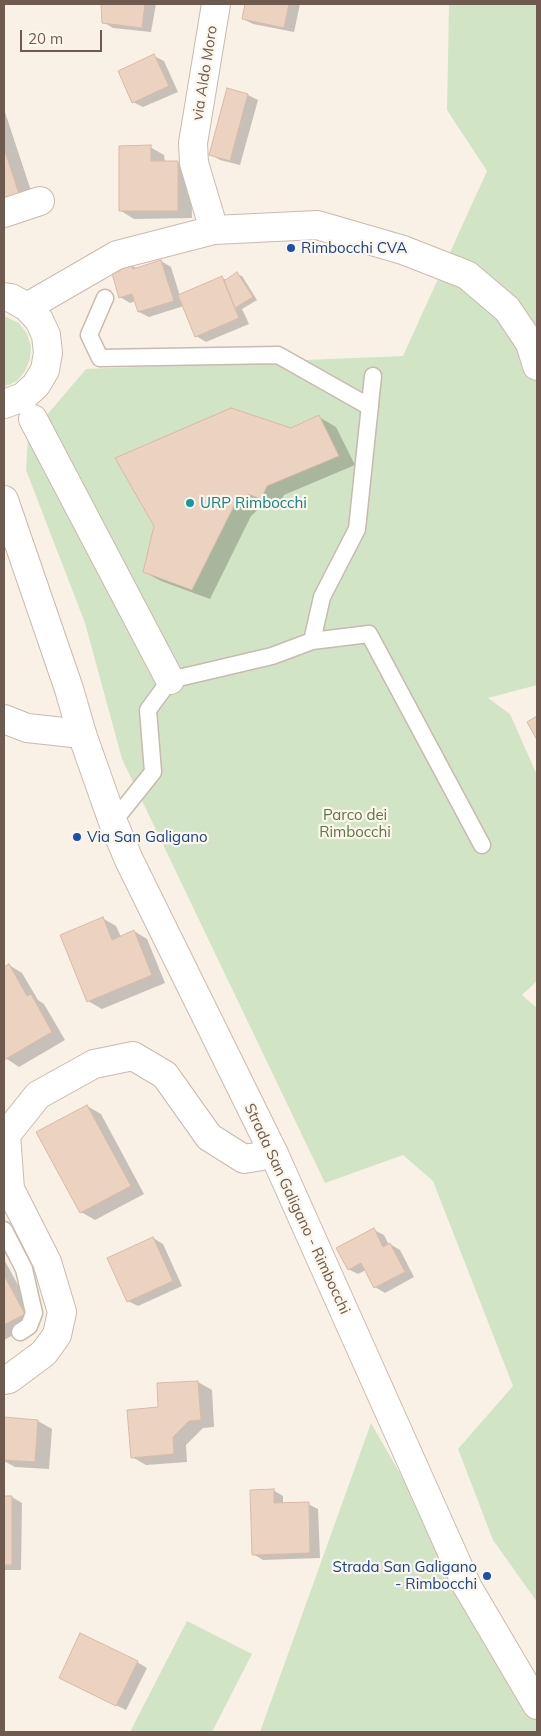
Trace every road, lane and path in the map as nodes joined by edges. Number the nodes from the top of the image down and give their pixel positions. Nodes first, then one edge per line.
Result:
1 (216, 4) edge
2 (40, 201) dead end
3 (4, 213) edge
4 (214, 230) junction
5 (105, 298) dead end
6 (15, 302) edge
7 (537, 366) edge
8 (373, 376) dead end
9 (4, 404) edge
10 (370, 407) junction
11 (33, 419) dead end
12 (4, 500) edge
13 (312, 641) junction
14 (170, 680) junction
15 (4, 719) edge
16 (82, 734) junction
17 (113, 822) junction
18 (482, 845) dead end
19 (274, 1154) junction
20 (4, 1230) edge
21 (36, 1266) junction
22 (20, 1332) dead end
23 (4, 1380) edge
24 (537, 1705) edge

1 - 4 street, via Aldo Moro
2 - 3 street
4 - 6 street
4 - 7 street
5 - 10 lane
6 - 9 street
8 - 10 lane
10 - 13 lane
11 - 14 street
12 - 16 street, Strada San Galigano - Rimbocchi
13 - 14 lane
13 - 18 lane
14 - 17 lane
15 - 16 street
16 - 17 street, Strada San Galigano - Rimbocchi
17 - 19 street, Strada San Galigano - Rimbocchi
19 - 21 street
19 - 24 street, Strada San Galigano - Rimbocchi
20 - 21 lane
21 - 22 lane
21 - 23 street

